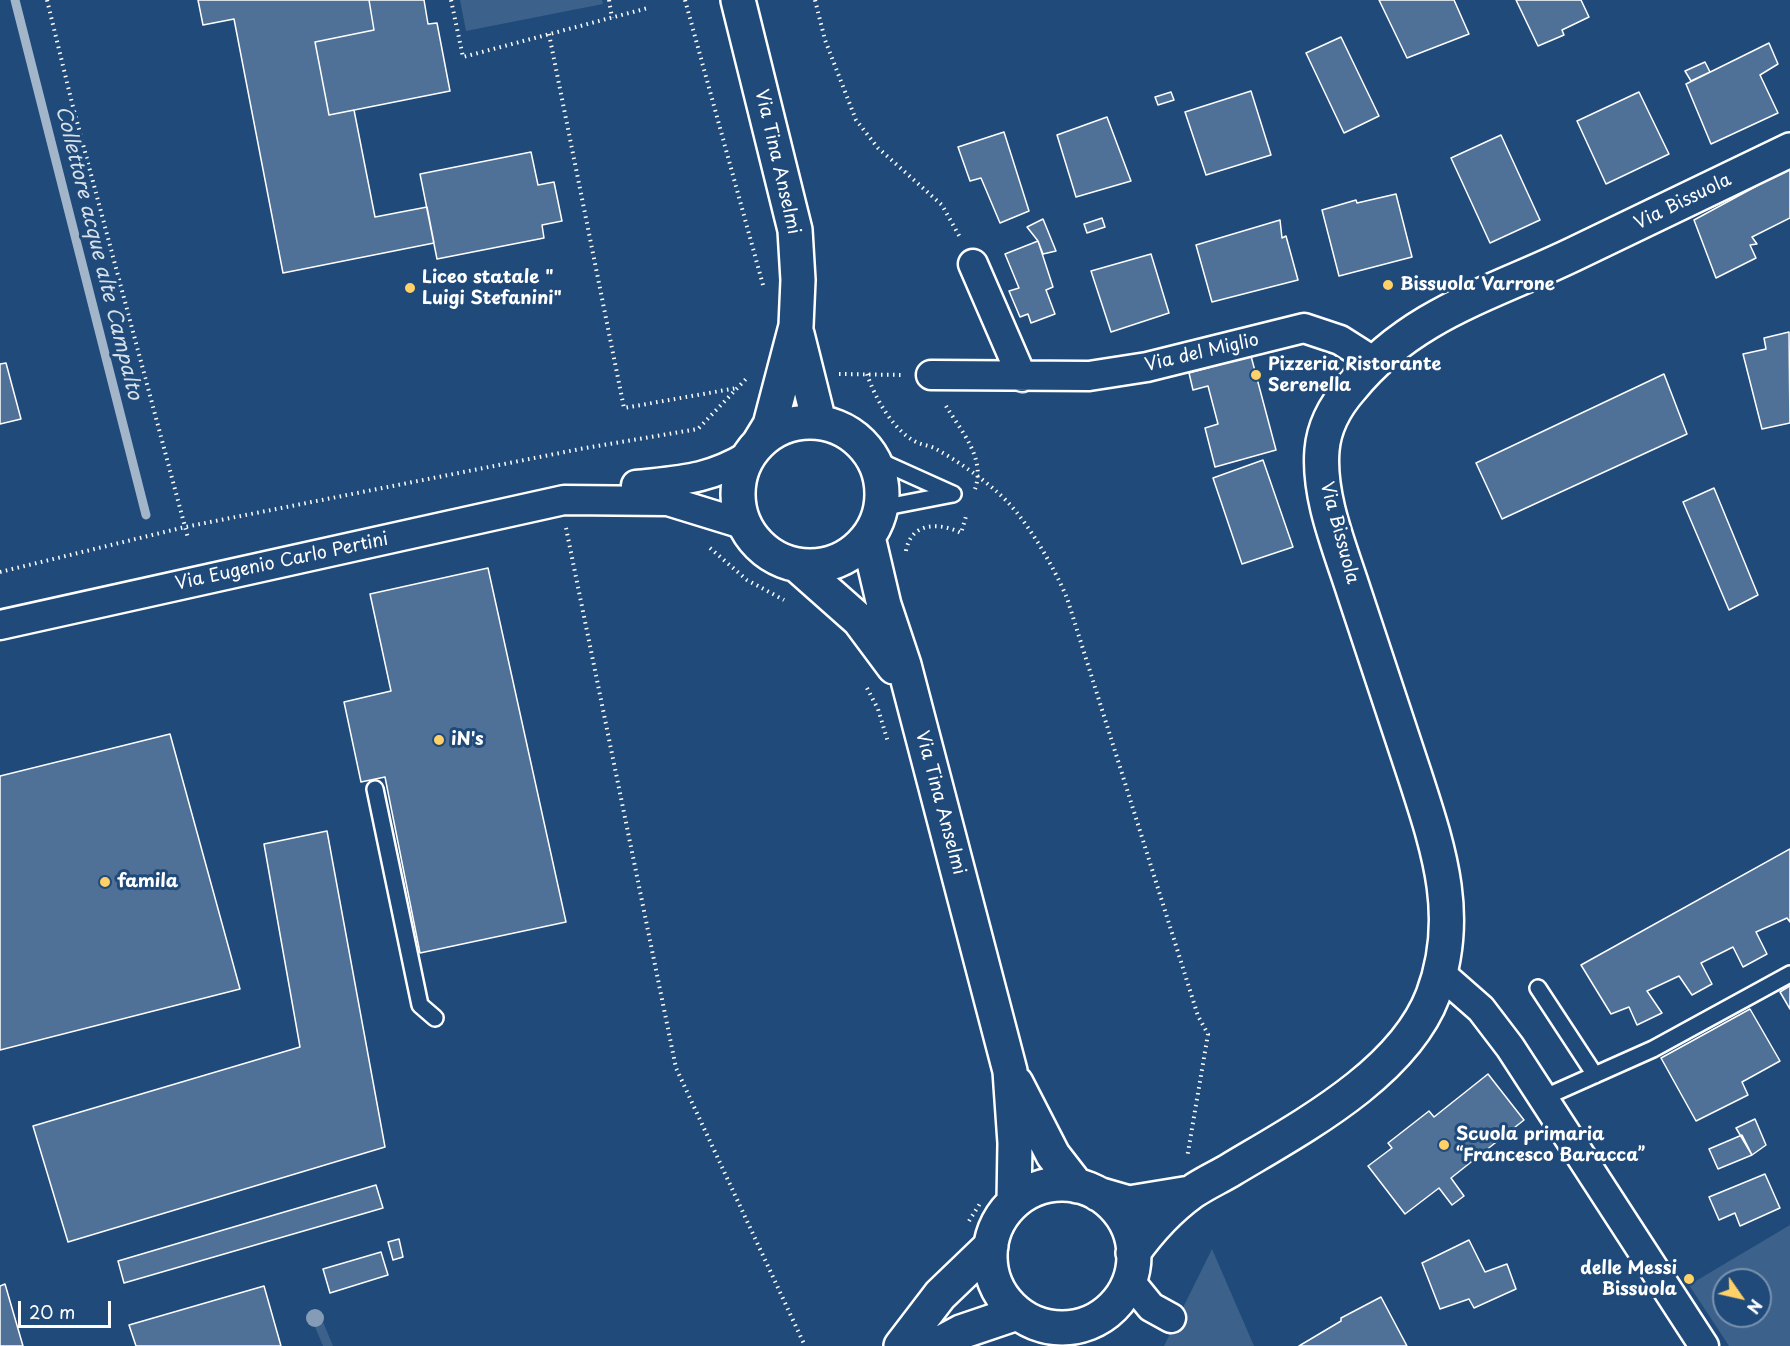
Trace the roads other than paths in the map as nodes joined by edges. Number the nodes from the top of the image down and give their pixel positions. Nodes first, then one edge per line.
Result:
1 (738, 0) edge
2 (1790, 150) edge
3 (973, 264) road end
4 (796, 326) junction
5 (1373, 361) junction
6 (931, 375) road end
7 (1022, 377) junction
8 (819, 422) junction
9 (754, 450) junction
10 (873, 458) junction
11 (569, 512) junction
12 (874, 522) junction
13 (746, 525) junction
14 (796, 565) junction
15 (0, 625) edge
16 (911, 690) junction
17 (375, 789) dead end
18 (1440, 973) junction
19 (1790, 974) edge
20 (1538, 988) dead end
21 (435, 1018) dead end
22 (1010, 1071) junction
23 (1595, 1075) junction
24 (1543, 1098) junction
25 (1186, 1179) junction
26 (1087, 1190) junction
27 (999, 1200) junction
28 (979, 1236) junction
29 (1131, 1266) junction
30 (1104, 1314) junction
31 (1171, 1318) dead end
32 (1037, 1328) edge
33 (901, 1346) edge
34 (935, 1346) edge
35 (1106, 1346) edge
36 (1704, 1346) edge

1 - 4 street, Via Tina Anselmi
2 - 5 street, Via Bissuola
3 - 7 street
4 - 8 street, Via Tina Anselmi
4 - 9 street, Via Tina Anselmi
5 - 7 street, Via del Miglio
5 - 18 street, Via Bissuola
6 - 7 street, Via del Miglio
8 - 9 street
8 - 10 street
9 - 11 street, Via Eugenio Carlo Pertini
9 - 13 street
10 - 12 street
10 - 12 lane
11 - 13 street, Via Eugenio Carlo Pertini
11 - 15 street, Via Eugenio Carlo Pertini
12 - 14 street
12 - 16 street, Via Tina Anselmi
13 - 14 street
14 - 16 street
16 - 22 street, Via Tina Anselmi
17 - 21 lane
18 - 24 street
18 - 25 street, Via Bissuola
19 - 23 lane
20 - 23 lane
22 - 26 street, Via Tina Anselmi
22 - 27 street, Via Tina Anselmi
23 - 24 lane
24 - 36 street
25 - 26 street
25 - 29 street
26 - 27 street
26 - 29 street
27 - 28 street
28 - 32 street
28 - 33 street
29 - 30 street
29 - 31 street
30 - 32 street
30 - 35 street
32 - 34 street

